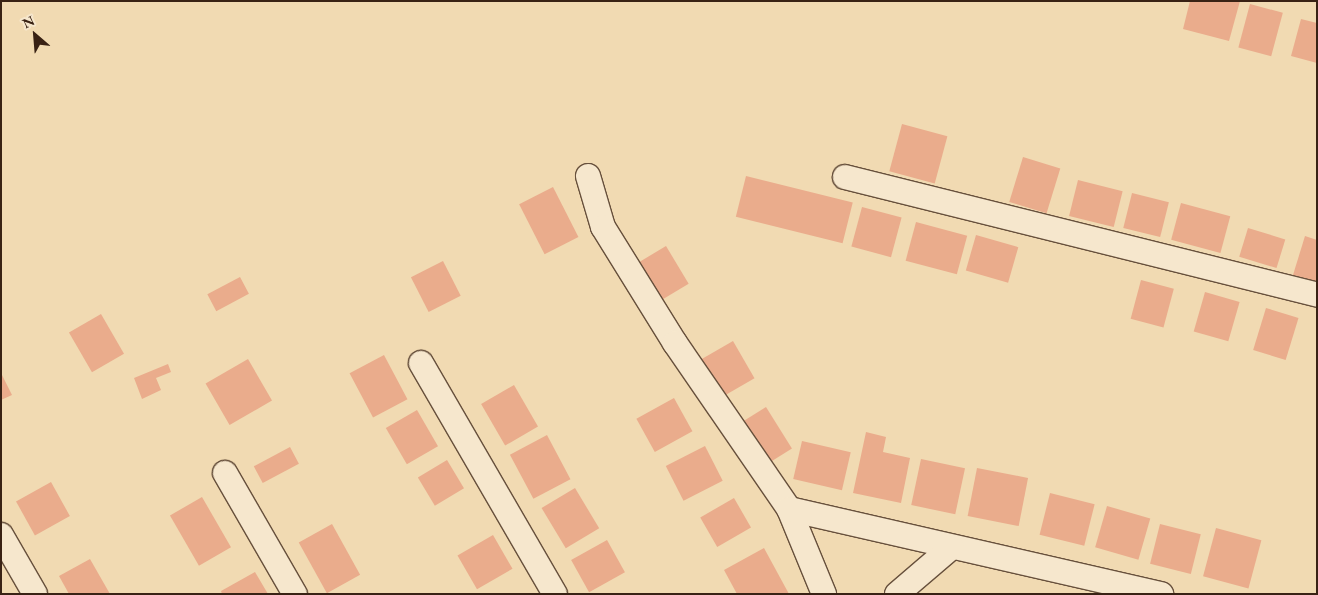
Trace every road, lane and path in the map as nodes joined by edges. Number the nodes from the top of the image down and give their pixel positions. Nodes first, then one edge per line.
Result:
1 (588, 176) dead end
2 (845, 177) dead end
3 (1317, 295) edge
4 (421, 363) dead end
5 (225, 473) dead end
6 (789, 509) junction
7 (1, 535) edge
8 (952, 547) junction
9 (35, 594) edge
10 (295, 594) edge
11 (555, 594) edge
12 (824, 594) edge
13 (897, 594) edge
14 (1161, 594) edge

1 - 6 street
2 - 3 street
4 - 11 street
5 - 10 street
6 - 8 street
6 - 12 street
7 - 9 street
8 - 13 street
8 - 14 street

